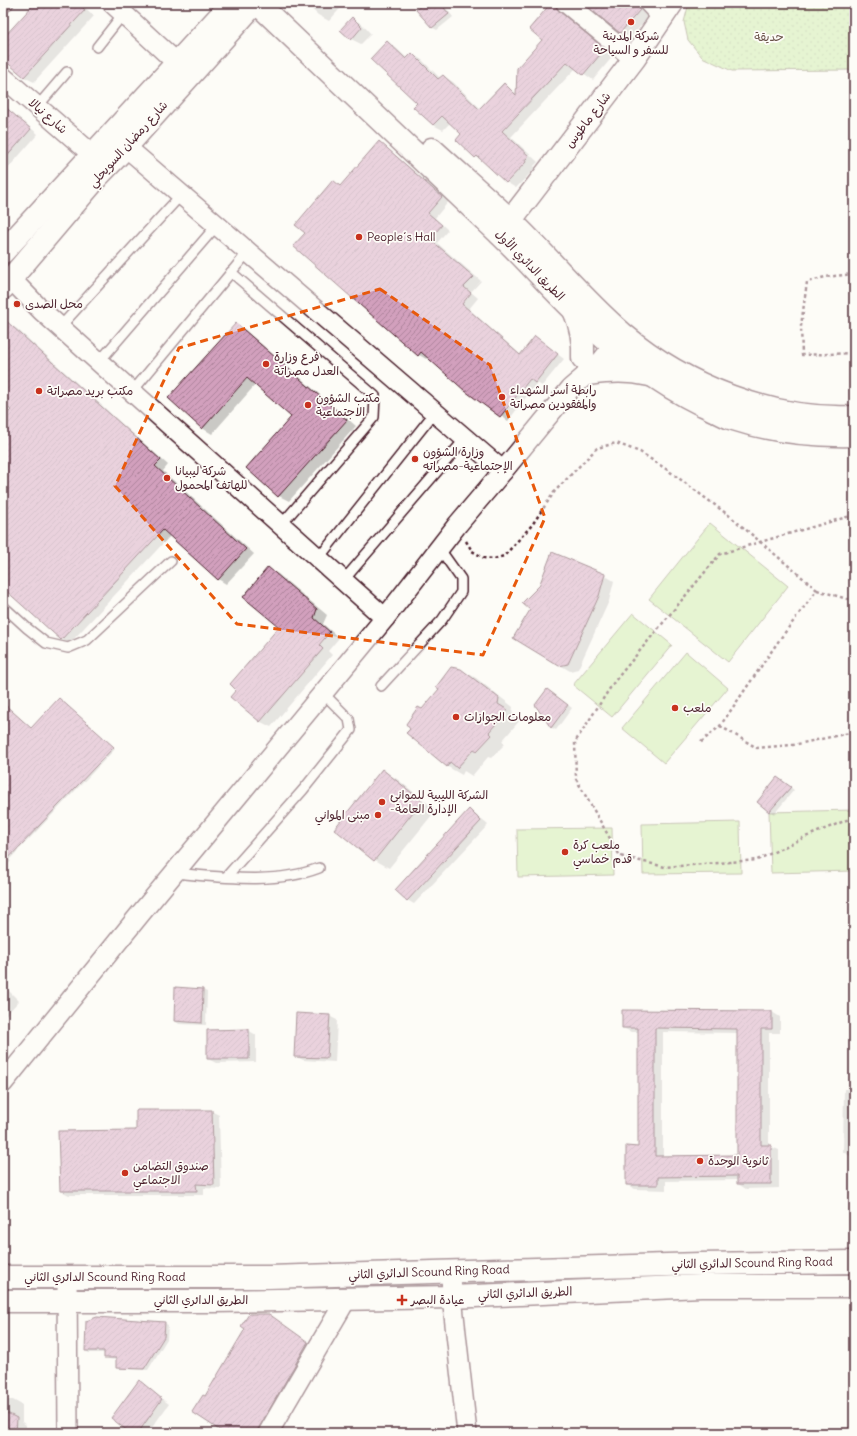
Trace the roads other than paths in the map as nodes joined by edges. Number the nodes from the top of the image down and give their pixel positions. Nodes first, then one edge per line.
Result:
1 (9, 3) edge
2 (232, 3) edge
3 (256, 3) edge
4 (275, 3) edge
5 (566, 3) edge
6 (118, 8) edge
7 (661, 8) edge
8 (3, 9) edge
9 (97, 47) dead end
10 (634, 59) junction
11 (177, 63) junction
12 (68, 72) dead end
13 (3, 77) edge
14 (37, 106) junction
15 (126, 147) junction
16 (93, 155) junction
17 (181, 195) junction
18 (216, 225) junction
19 (506, 227) junction
20 (3, 252) edge
21 (248, 252) junction
22 (231, 272) junction
23 (7, 284) edge
24 (574, 310) junction
25 (60, 328) junction
26 (611, 333) junction
27 (99, 362) junction
28 (586, 366) junction
29 (650, 375) junction
30 (132, 392) junction
31 (434, 412) junction
32 (854, 417) edge
33 (854, 435) edge
34 (465, 439) junction
35 (502, 471) junction
36 (281, 525) junction
37 (439, 548) junction
38 (318, 559) junction
39 (171, 561) dead end
40 (343, 581) junction
41 (3, 606) edge
42 (385, 618) junction
43 (381, 686) dead end
44 (323, 693) junction
45 (319, 868) dead end
46 (174, 873) junction
47 (226, 877) junction
48 (3, 1083) edge
49 (854, 1262) edge
50 (3, 1268) edge
51 (451, 1272) junction
52 (24, 1276) junction
53 (67, 1276) junction
54 (3, 1277) edge
55 (854, 1286) edge
56 (452, 1296) junction
57 (347, 1298) junction
58 (3, 1301) edge
59 (67, 1301) junction
60 (68, 1433) edge
61 (268, 1433) edge
62 (467, 1433) edge

1 - 8 lane
2 - 11 main road, شارع رمضان السويحلي
3 - 15 main road, شارع رمضان السويحلي
3 - 19 main road, الطريق الدائري الأول
4 - 19 main road, الطريق الدائري الأول
5 - 10 street
6 - 9 lane
6 - 11 street
7 - 10 main road, شارع ماطوس
10 - 19 main road, شارع ماطوس
11 - 16 main road, شارع رمضان السويحلي
12 - 14 lane
13 - 14 street, شارع نيالا
14 - 16 street, شارع نيالا
15 - 17 street
15 - 23 main road, شارع رمضان السويحلي
16 - 20 main road, شارع رمضان السويحلي
17 - 18 street
17 - 25 lane
18 - 21 street
18 - 27 lane
19 - 24 main road, الطريق الدائري الأول
19 - 26 main road, الطريق الدائري الأول
21 - 22 lane
21 - 31 street
22 - 30 lane
22 - 36 lane
23 - 25 street
24 - 26 main road, الطريق الدائري الأول
24 - 28 main road
25 - 27 street
26 - 28 street
26 - 29 main road, الطريق الدائري الأول
26 - 32 main road, الطريق الدائري الأول
27 - 30 street
28 - 29 main road
28 - 35 street
29 - 33 main road, الطريق الدائري الأول
30 - 36 street
31 - 34 street
31 - 38 lane
34 - 35 street
34 - 40 lane
35 - 37 street
36 - 38 street
37 - 42 street
37 - 43 lane
38 - 40 street
39 - 41 lane
40 - 42 street
42 - 44 street
44 - 46 street
44 - 47 lane
45 - 47 lane
46 - 47 lane
46 - 48 street
49 - 51 main road, الدائري الثاني Scound Ring Road
50 - 52 main road
51 - 53 main road, الدائري الثاني Scound Ring Road
51 - 56 street
52 - 53 main road, الدائري الثاني Scound Ring Road
52 - 54 main road, الدائري الثاني Scound Ring Road
53 - 59 street
55 - 56 main road, الطريق الدائري الثاني
56 - 57 main road, الطريق الدائري الثاني
56 - 62 street
57 - 59 main road, الطريق الدائري الثاني
57 - 61 street
58 - 59 main road, الطريق الدائري الثاني
59 - 60 street

